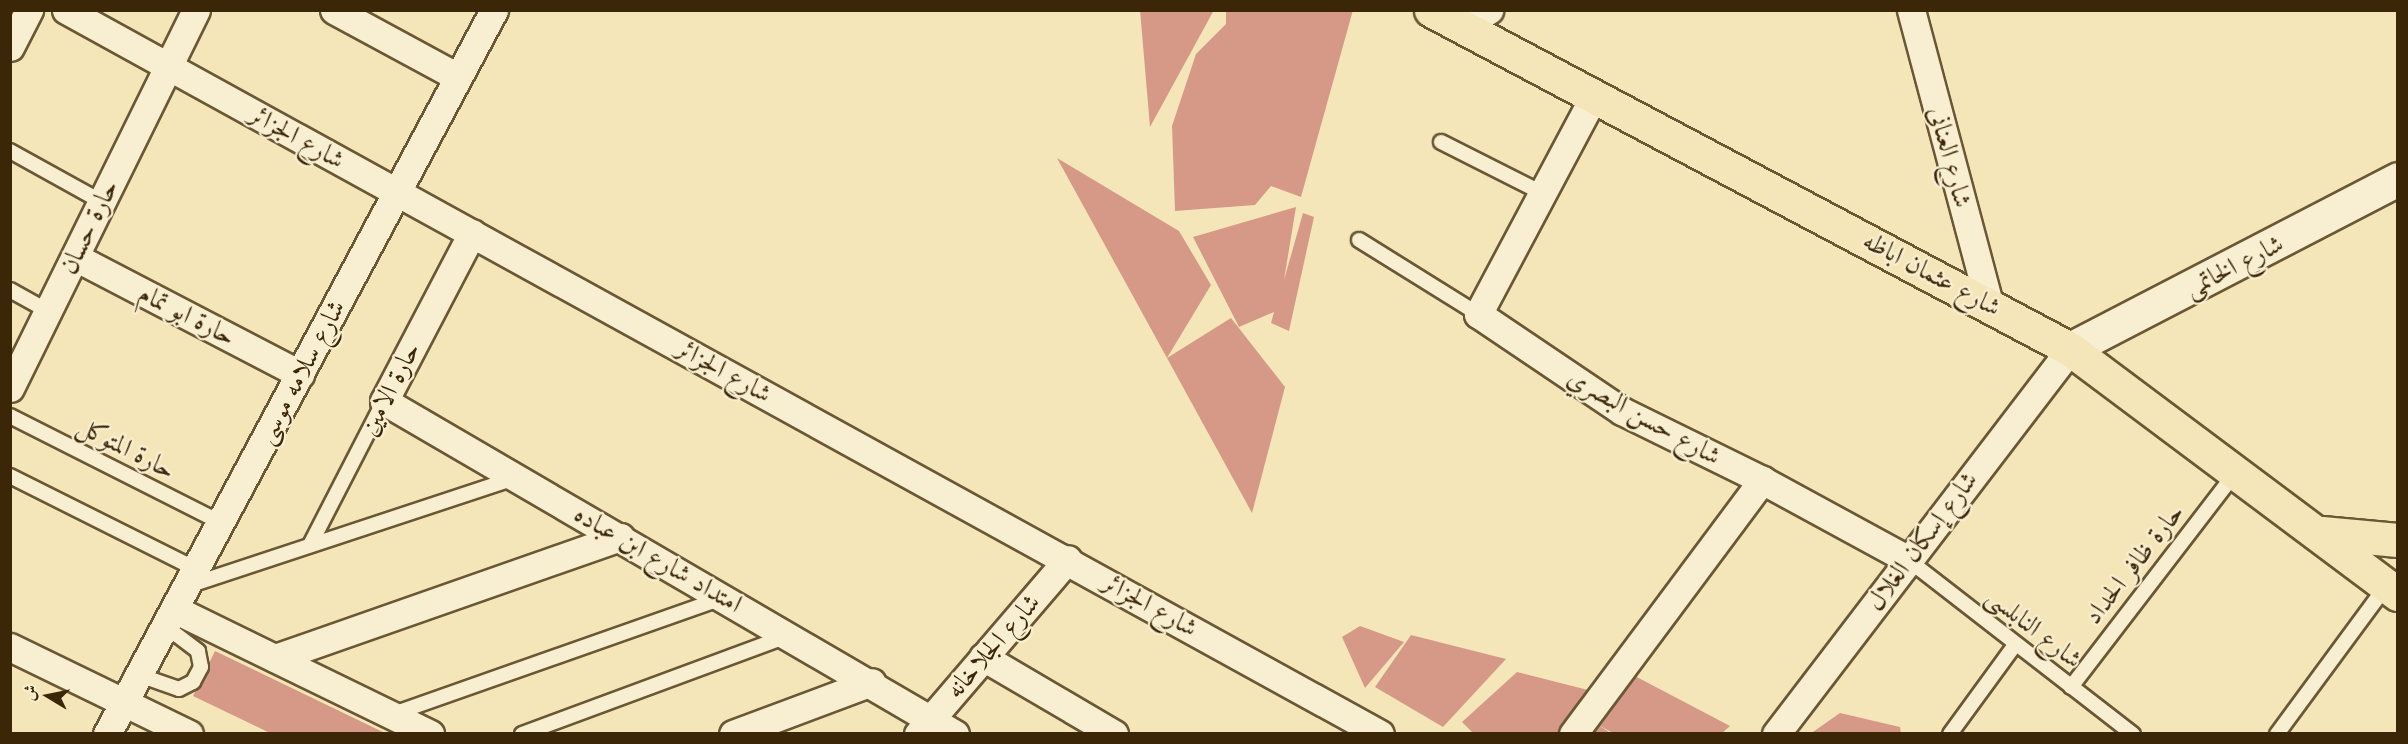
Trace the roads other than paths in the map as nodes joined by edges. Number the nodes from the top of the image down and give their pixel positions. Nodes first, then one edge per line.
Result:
1 (29, 10) edge
2 (66, 10) edge
3 (196, 10) edge
4 (334, 10) edge
5 (494, 10) edge
6 (1431, 10) edge
7 (1489, 10) edge
8 (1911, 10) edge
9 (1461, 27) junction
10 (10, 47) edge
11 (168, 66) junction
12 (458, 77) junction
13 (1593, 98) junction
14 (1441, 142) dead end
15 (10, 151) edge
16 (2397, 179) edge
17 (399, 193) junction
18 (1542, 194) junction
19 (102, 202) junction
20 (472, 233) junction
21 (1359, 240) dead end
22 (75, 257) junction
23 (10, 290) edge
24 (1989, 303) junction
25 (48, 310) junction
26 (1478, 314) junction
27 (2070, 349) junction
28 (300, 374) junction
29 (10, 388) edge
30 (384, 401) junction
31 (10, 416) edge
32 (2236, 471) junction
33 (10, 476) edge
34 (517, 477) junction
35 (1762, 480) junction
36 (220, 522) junction
37 (2320, 533) junction
38 (620, 537) junction
39 (2397, 540) edge
40 (310, 545) junction
41 (1068, 559) junction
42 (1907, 560) junction
43 (2392, 590) edge
44 (180, 598) junction
45 (726, 598) junction
46 (790, 635) junction
47 (2015, 645) junction
48 (10, 647) edge
49 (983, 657) junction
50 (275, 658) junction
51 (139, 675) junction
52 (872, 682) junction
53 (2071, 687) junction
54 (124, 701) junction
55 (391, 715) junction
56 (925, 725) edge
57 (107, 734) edge
58 (189, 734) edge
59 (430, 734) edge
60 (522, 734) edge
61 (733, 734) edge
62 (955, 734) edge
63 (1114, 734) edge
64 (1380, 734) edge
65 (1573, 734) edge
66 (1776, 734) edge
67 (1950, 734) edge
68 (2133, 734) edge
69 (2277, 734) edge

1 - 10 street
2 - 11 street, شارع الجزائر
3 - 11 street, حارة حسان
4 - 12 street
5 - 12 street, شارع سلامه موسى
6 - 9 main road, شارع عثمان اباظه
7 - 9 street
8 - 24 street, شارع العنانى
9 - 13 main road, شارع عثمان اباظه
11 - 17 street, شارع الجزائر
11 - 19 street, حارة حسان
12 - 17 street, شارع سلامه موسى
13 - 18 street
13 - 24 main road, شارع عثمان اباظه
14 - 18 lane
15 - 19 lane
16 - 27 main road, شارع الخاتمى
17 - 20 street, شارع الجزائر
17 - 28 street, شارع سلامه موسى
18 - 26 street
19 - 22 street, حارة حسان
20 - 30 street, حارة الامين
20 - 41 street, شارع الجزائر
21 - 26 lane, شارع حسن البصري
22 - 25 street, حارة حسان
22 - 28 street, حارة ابو تمام
23 - 25 lane
24 - 27 main road, شارع عثمان اباظه
25 - 29 street, حارة حسان
26 - 35 street, شارع حسن البصري
27 - 32 main road, شارع عثمان اباظه
27 - 42 street, شارع إسكان الغلال
28 - 36 street, شارع سلامه موسى
30 - 34 street, امتداد شارع ابن عباده
30 - 40 lane, حارة الامين
31 - 36 lane, حارة المتوكل
32 - 37 main road, شارع عثمان اباظه
32 - 53 lane, حارة ظافر الحداد
33 - 44 lane
34 - 38 street, امتداد شارع ابن عباده
34 - 40 lane
35 - 42 street, شارع حسن البصري
35 - 65 street
36 - 44 street, شارع سلامه موسى
37 - 39 main road
37 - 43 main road, شارع عثمان اباظه
38 - 45 street, امتداد شارع ابن عباده
38 - 50 street
40 - 44 lane
41 - 49 street, شارع الجلاخانه
41 - 64 street, شارع الجزائر
42 - 47 lane, شارع النابلسى
42 - 66 street, شارع إسكان الغلال
43 - 69 lane
44 - 50 street
44 - 51 street, شارع سلامه موسى
44 - 51 lane
45 - 46 street, امتداد شارع ابن عباده
45 - 55 lane
46 - 52 street, امتداد شارع ابن عباده
46 - 60 lane
47 - 53 lane, شارع النابلسى
47 - 67 lane
48 - 54 street
49 - 56 street, شارع الجلاخانه
49 - 63 street
50 - 55 street
51 - 54 street, شارع سلامه موسى
52 - 56 street, امتداد شارع ابن عباده
52 - 61 street
53 - 68 lane, شارع النابلسى
54 - 57 street, شارع سلامه موسى
54 - 58 street
55 - 59 street
56 - 62 street, امتداد شارع ابن عباده

